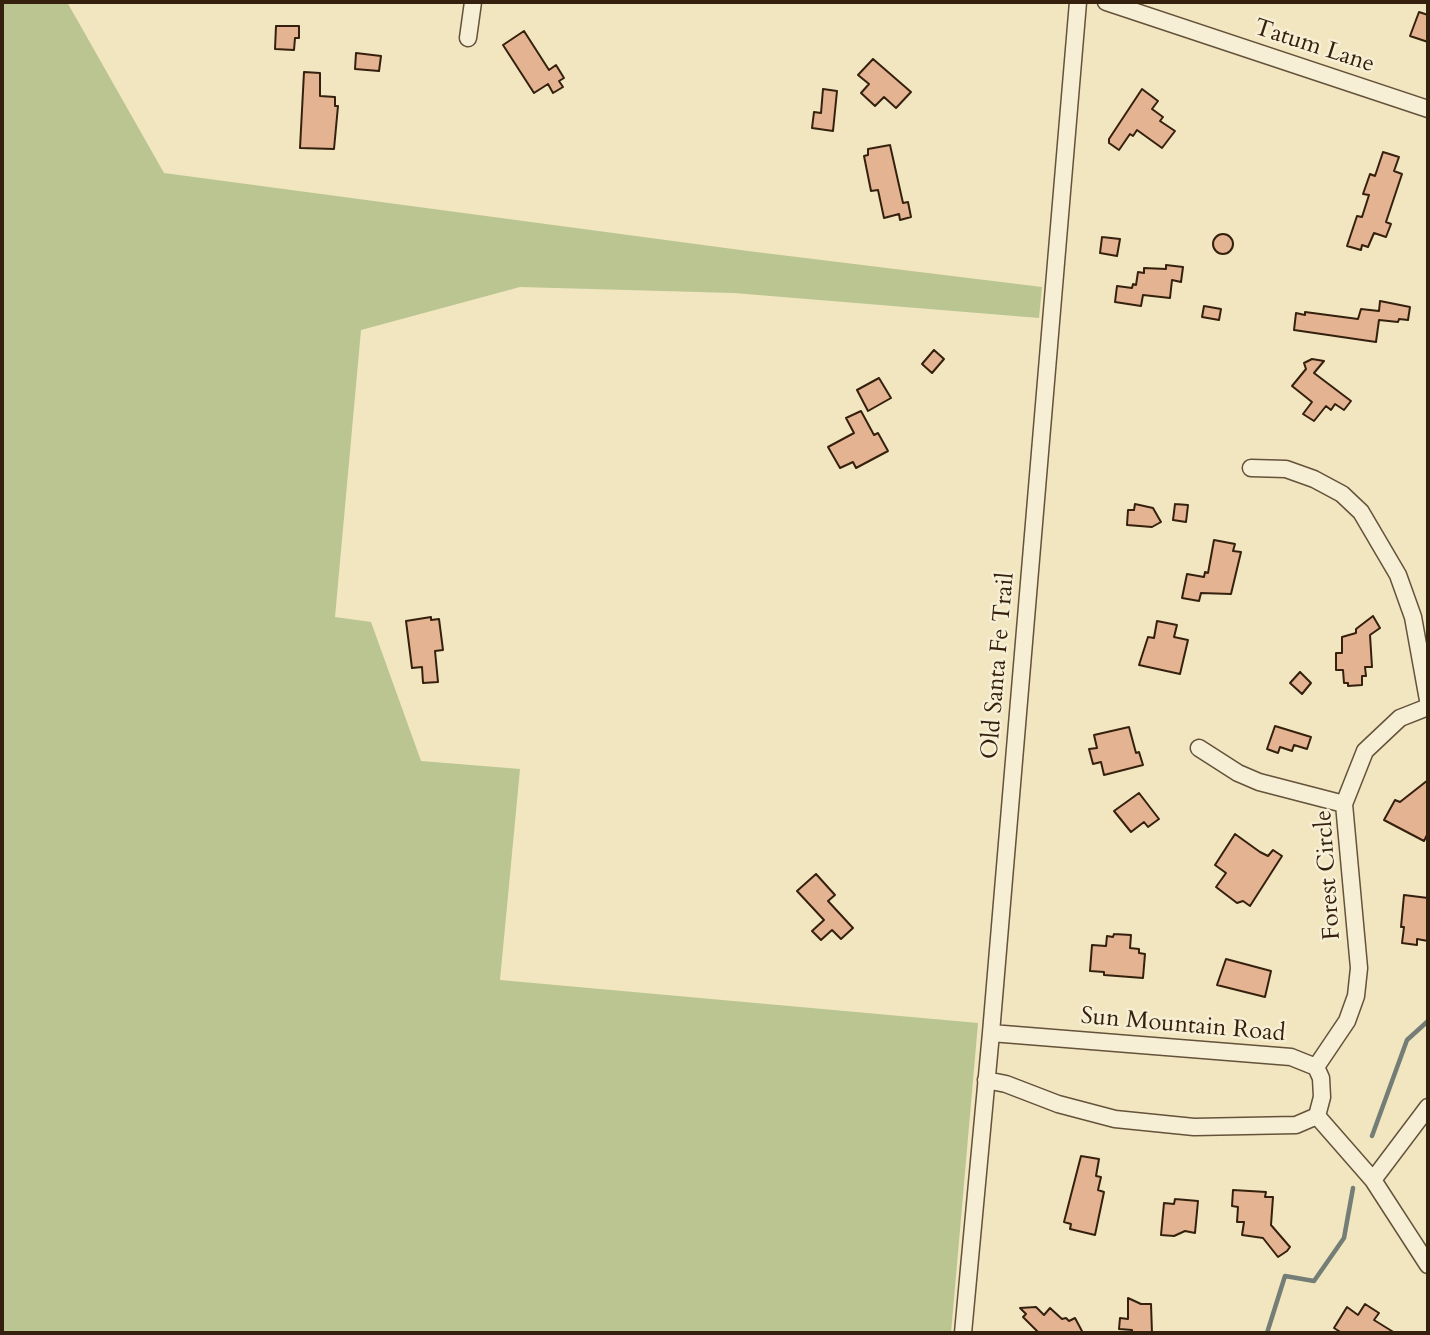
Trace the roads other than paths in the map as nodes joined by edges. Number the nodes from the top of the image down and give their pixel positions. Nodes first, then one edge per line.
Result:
1 (473, 2) edge
2 (1078, 2) edge
3 (1106, 2) edge
4 (468, 38) dead end
5 (1428, 109) edge
6 (1251, 468) dead end
7 (1428, 700) edge
8 (1428, 707) edge
9 (1199, 748) dead end
10 (1344, 804) junction
11 (991, 1033) junction
12 (1316, 1067) junction
13 (986, 1080) junction
14 (1428, 1107) edge
15 (1317, 1116) junction
16 (1373, 1180) junction
17 (1428, 1265) edge
18 (963, 1333) edge

1 - 4 street
2 - 11 street, Old Santa Fe Trail
3 - 5 street, Tatum Lane
6 - 7 street
8 - 10 street, Forest Circle
9 - 10 street
10 - 12 street, Forest Circle
11 - 12 street, Sun Mountain Road
11 - 13 street, Old Santa Fe Trail
12 - 15 street, Sun Mountain Road
13 - 15 street
13 - 18 street, Old Santa Fe Trail
14 - 16 street
15 - 16 street
16 - 17 street

